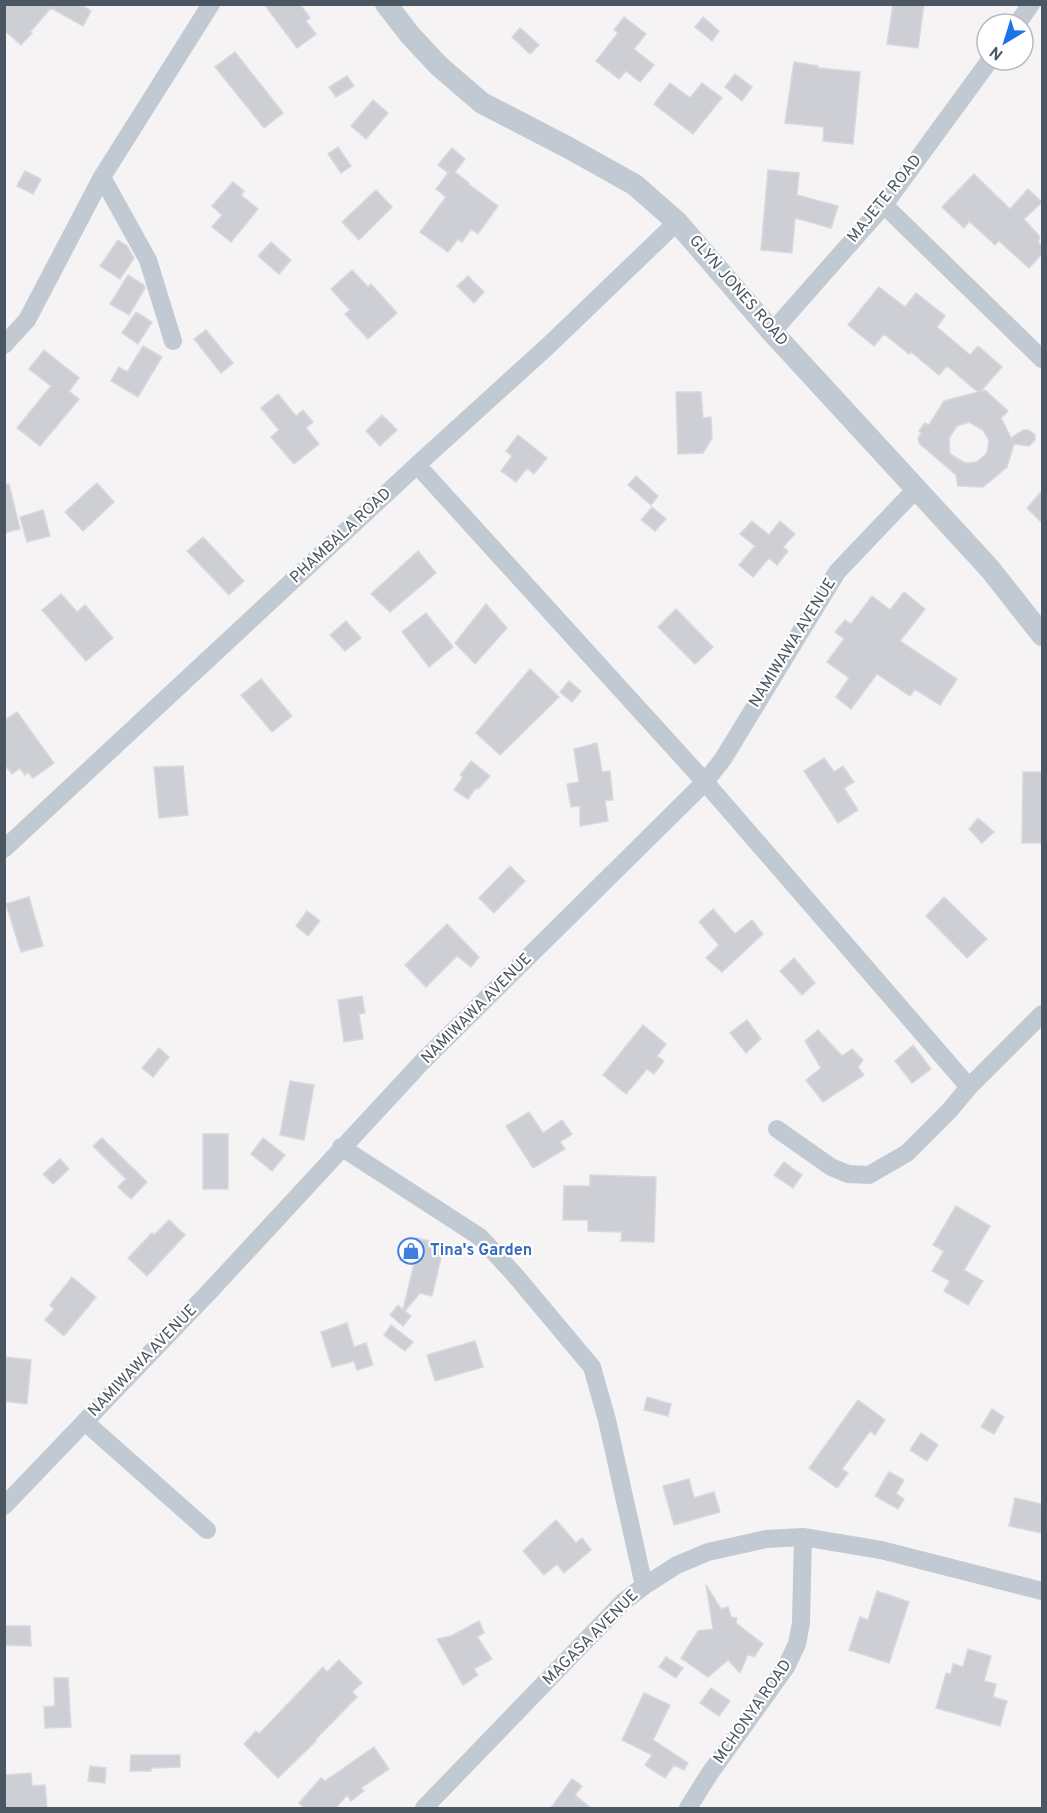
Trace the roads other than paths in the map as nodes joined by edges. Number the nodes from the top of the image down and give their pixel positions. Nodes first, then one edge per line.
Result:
1 (210, 4) edge
2 (386, 4) edge
3 (981, 72) edge
4 (102, 177) junction
5 (884, 205) junction
6 (677, 222) junction
7 (772, 332) junction
8 (173, 341) dead end
9 (4, 345) edge
10 (1042, 359) edge
11 (417, 465) junction
12 (917, 488) junction
13 (1042, 635) edge
14 (705, 782) junction
15 (4, 849) edge
16 (1042, 1014) edge
17 (969, 1087) junction
18 (777, 1129) dead end
19 (341, 1147) junction
20 (85, 1422) junction
21 (4, 1506) edge
22 (207, 1530) dead end
23 (803, 1538) junction
24 (644, 1586) junction
25 (1042, 1592) edge
26 (424, 1809) edge
27 (688, 1809) edge

1 - 4 street
2 - 6 street, GLYN JONES ROAD
3 - 5 street, MAJETE ROAD
4 - 8 street
4 - 9 street
5 - 7 street, MAJETE ROAD
5 - 10 street
6 - 7 street, GLYN JONES ROAD
6 - 11 street, PHAMBALA ROAD
7 - 12 street, GLYN JONES ROAD
11 - 14 street
11 - 15 street, PHAMBALA ROAD
12 - 13 street, GLYN JONES ROAD
12 - 14 street, NAMIWAWA AVENUE
14 - 17 street
14 - 19 street, NAMIWAWA AVENUE
16 - 17 street
17 - 18 street
19 - 20 street, NAMIWAWA AVENUE
19 - 24 street
20 - 21 street, NAMIWAWA AVENUE
20 - 22 street
23 - 24 street, MAGASA AVENUE
23 - 25 street, MAGASA AVENUE
23 - 27 street, MCHONYA ROAD
24 - 26 street, MAGASA AVENUE

